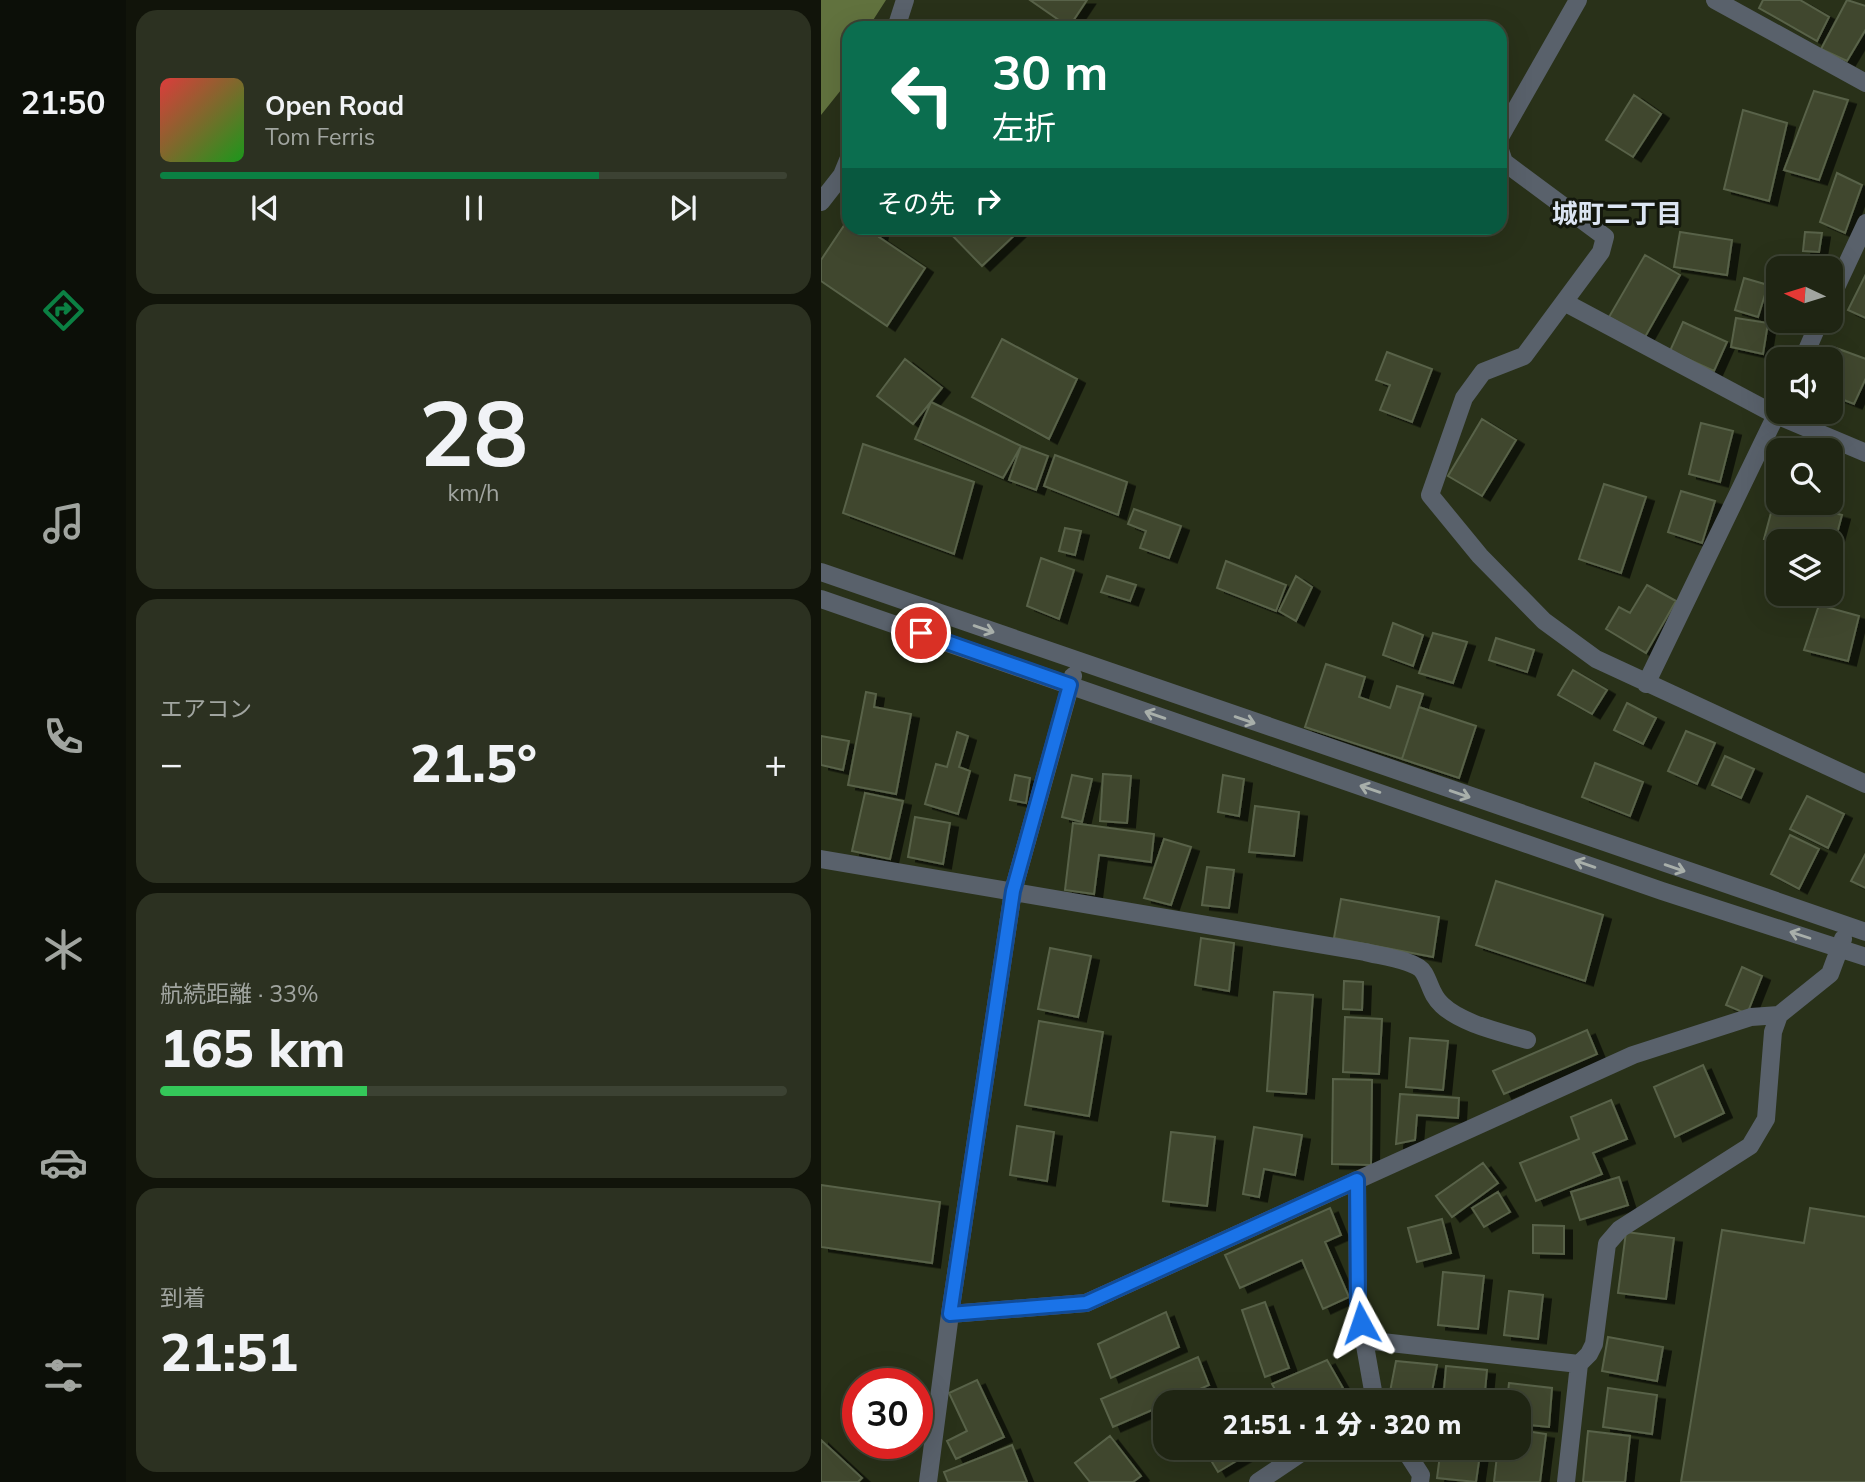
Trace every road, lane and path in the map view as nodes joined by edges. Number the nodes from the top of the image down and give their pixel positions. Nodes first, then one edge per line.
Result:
1 (905, 0) edge
2 (1578, 0) edge
3 (1715, 0) edge
4 (898, 21) edge
5 (1865, 83) edge
6 (1507, 125) edge
7 (1507, 164) edge
8 (842, 175) edge
9 (821, 202) edge
10 (1865, 223) edge
11 (1843, 272) edge
12 (1564, 302) junction
13 (1766, 407) edge
14 (1772, 424) edge
15 (1801, 424) edge
16 (1865, 453) edge
17 (824, 573) edge
18 (821, 599) edge
19 (1078, 662) junction
20 (1646, 684) junction
21 (1070, 685) junction
22 (1865, 784) edge
23 (821, 859) edge
24 (1013, 891) junction
25 (1848, 926) junction
26 (1865, 932) edge
27 (1839, 948) junction
28 (1865, 957) edge
29 (1779, 1015) junction
30 (1527, 1040) dead end
31 (1357, 1180) junction
32 (950, 1314) junction
33 (1364, 1340) junction
34 (1579, 1364) junction
35 (1373, 1390) edge
36 (1291, 1460) edge
37 (1411, 1460) edge
38 (928, 1482) edge
39 (1258, 1482) edge
40 (1420, 1482) edge
41 (1566, 1482) edge

1 - 4 street
2 - 6 street
3 - 5 street
7 - 12 street
8 - 9 street
10 - 11 street
12 - 13 street
12 - 20 street
14 - 20 street
15 - 16 street
17 -> 19 street
18 - 21 street
19 - 21 street
19 -> 25 street
20 - 22 street
21 - 24 street
27 -> 21 street
23 - 24 street
24 - 30 street
24 - 32 street
25 - 26 street
25 - 27 street
27 - 28 street
27 - 29 street
29 - 31 street
29 - 34 street
31 - 32 street
31 - 33 street
32 - 38 street
33 - 34 street
33 - 35 street
34 - 41 street
36 - 39 street
37 - 40 street

